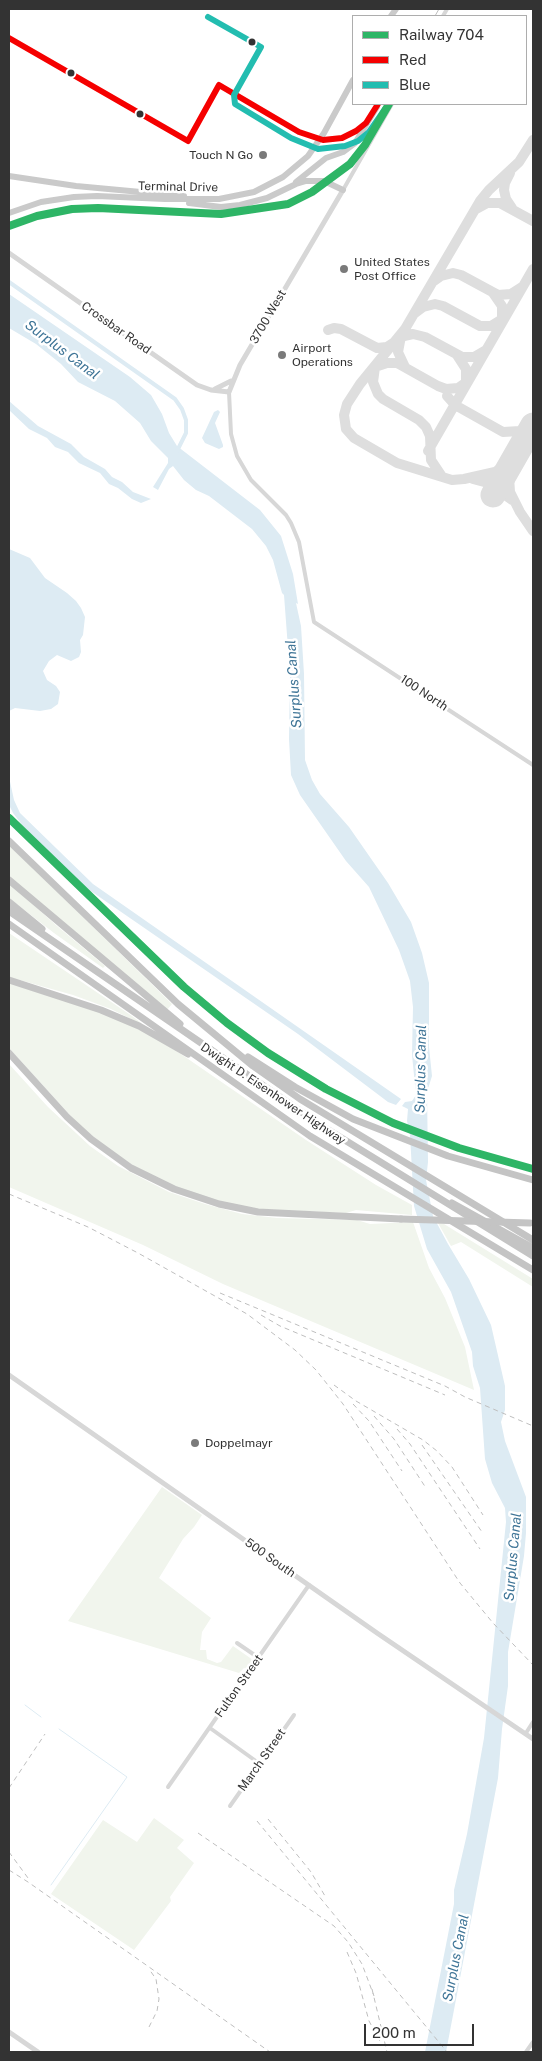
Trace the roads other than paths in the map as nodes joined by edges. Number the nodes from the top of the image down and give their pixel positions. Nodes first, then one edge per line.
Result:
1 (352, 82) edge
2 (391, 105) edge
3 (377, 107) dead end
4 (9, 176) edge
5 (289, 187) junction
6 (343, 190) junction
7 (165, 199) junction
8 (206, 200) junction
9 (9, 213) edge
10 (9, 253) edge
11 (234, 379) junction
12 (211, 390) junction
13 (228, 392) junction
14 (314, 622) joint
15 (533, 765) edge
16 (9, 841) edge
17 (9, 880) edge
18 (9, 902) edge
19 (9, 911) edge
20 (9, 924) edge
21 (9, 930) edge
22 (67, 964) junction
23 (87, 966) junction
24 (9, 980) edge
25 (178, 1004) junction
26 (9, 1052) edge
27 (213, 1052) junction
28 (9, 1060) edge
29 (232, 1080) junction
30 (91, 1139) junction
31 (533, 1180) edge
32 (436, 1197) junction
33 (532, 1223) edge
34 (533, 1240) edge
35 (533, 1248) edge
36 (533, 1256) edge
37 (533, 1270) edge
38 (9, 1375) edge
39 (309, 1585) junction
40 (238, 1643) dead end
41 (258, 1658) junction
42 (294, 1715) dead end
43 (533, 1722) edge
44 (210, 1728) junction
45 (526, 1734) junction
46 (533, 1739) edge
47 (260, 1764) junction
48 (168, 1787) dead end
49 (230, 1806) dead end
50 (9, 2032) edge
51 (533, 2042) edge
52 (38, 2052) edge
53 (526, 2052) edge

1 - 8 main road, Terminal Drive
2 - 6 street, 3700 West
3 - 5 main road
4 - 8 main road
5 - 6 main road
5 - 7 main road
6 - 11 street, 3700 West
7 - 8 main road, Terminal Drive
7 - 9 main road, Terminal Drive
10 - 12 street, Crossbar Road
11 - 12 street
11 - 13 street, 3700 West
12 - 13 street, Crossbar Road
13 - 14 street, 3700 West
14 - 15 street, 100 North
16 - 25 highway
17 - 27 highway
18 - 23 highway
19 - 23 highway, Dwight D. Eisenhower Highway
20 - 22 highway, Dwight D. Eisenhower Highway
21 - 22 highway
22 - 29 highway, Dwight D. Eisenhower Highway
23 - 27 highway, Dwight D. Eisenhower Highway
24 - 29 highway
25 - 31 highway
25 - 34 highway
26 - 30 highway
27 - 32 highway, Dwight D. Eisenhower Highway
28 - 30 highway
29 - 37 highway, Dwight D. Eisenhower Highway
30 - 33 highway, bridge
32 - 35 highway
32 - 36 highway, Dwight D. Eisenhower Highway
38 - 39 street, 500 South
39 - 41 street, Fulton Street
39 - 45 street, 500 South
40 - 41 street
41 - 44 street, Fulton Street
42 - 47 street, March Street
43 - 45 street
44 - 47 street
44 - 48 street, Fulton Street
45 - 46 street, 500 South
47 - 49 street, March Street
50 - 52 street
51 - 53 street

